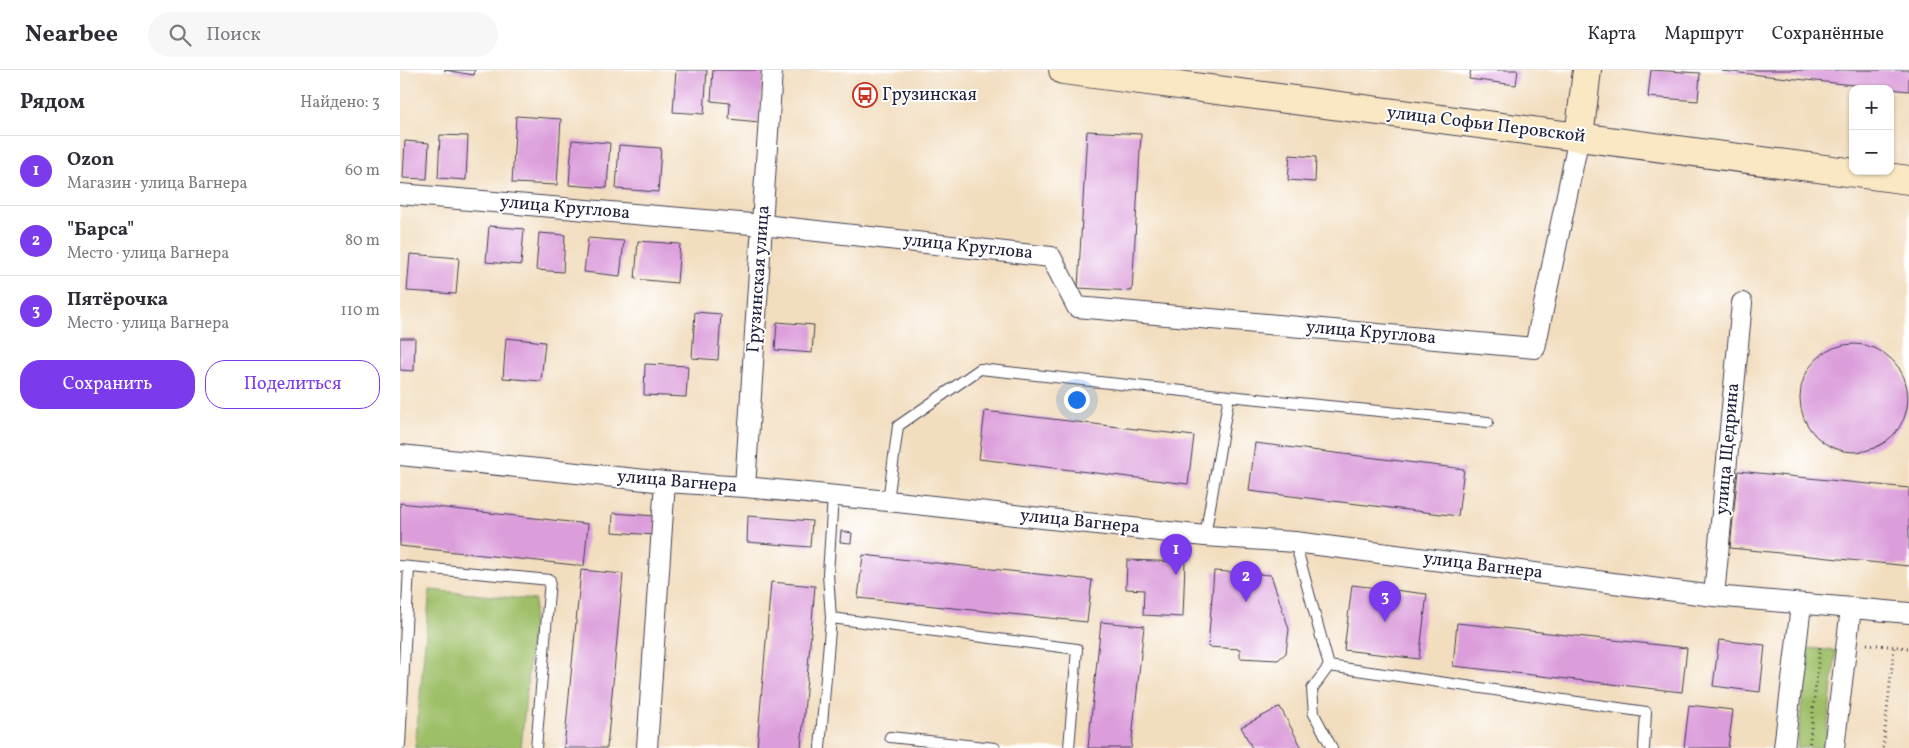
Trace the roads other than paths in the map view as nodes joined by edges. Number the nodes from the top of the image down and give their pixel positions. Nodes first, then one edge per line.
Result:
1 (772, 70) edge
2 (1063, 70) edge
3 (1587, 70) edge
4 (1579, 137) junction
5 (1909, 180) edge
6 (400, 194) edge
7 (763, 224) junction
8 (1742, 302) dead end
9 (1229, 396) junction
10 (1488, 422) dead end
11 (400, 455) edge
12 (665, 482) junction
13 (745, 487) junction
14 (833, 496) junction
15 (888, 501) junction
16 (1205, 536) junction
17 (1295, 542) junction
18 (405, 566) edge
19 (1714, 596) junction
20 (1801, 605) junction
21 (1851, 608) junction
22 (1909, 614) edge
23 (831, 618) junction
24 (1329, 666) junction
25 (890, 737) dead end
26 (400, 745) edge
27 (536, 748) edge
28 (648, 748) edge
29 (820, 748) edge
30 (996, 748) edge
31 (1069, 748) edge
32 (1332, 748) edge
33 (1644, 748) edge
34 (1784, 748) edge
35 (1834, 748) edge

1 - 7 street, Грузинская улица
2 - 4 main road, улица Софьи Перовской
3 - 4 main road
4 - 5 main road, улица Софьи Перовской
4 - 7 street, улица Круглова
6 - 7 street, улица Круглова
7 - 13 street, Грузинская улица
8 - 19 street, улица Щедрина
9 - 10 lane
9 - 15 lane
9 - 16 lane
11 - 12 street, улица Вагнера
12 - 13 street, улица Вагнера
12 - 28 street
13 - 14 street, улица Вагнера
14 - 15 street, улица Вагнера
14 - 23 lane
15 - 16 street, улица Вагнера
16 - 17 street, улица Вагнера
17 - 19 street, улица Вагнера
17 - 24 lane
18 - 26 lane
18 - 27 lane
19 - 20 street, улица Вагнера
20 - 21 street, улица Вагнера
20 - 34 street
21 - 22 street, улица Вагнера
21 - 35 street
23 - 29 lane
23 - 31 lane
24 - 32 lane
24 - 33 lane
25 - 30 lane

